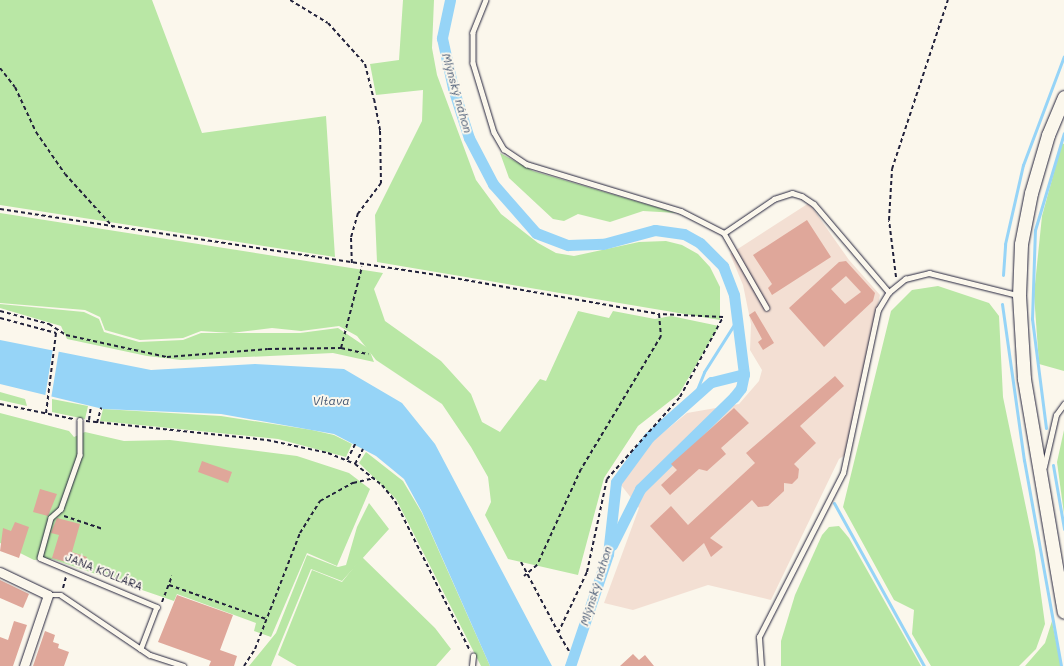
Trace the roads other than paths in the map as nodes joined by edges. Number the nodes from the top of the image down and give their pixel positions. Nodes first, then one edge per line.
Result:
1 (486, 0) edge
2 (1064, 97) edge
3 (724, 233) junction
4 (889, 292) junction
5 (1019, 295) junction
6 (767, 308) dead end
7 (1064, 404) edge
8 (80, 420) road end
9 (1040, 480) junction
10 (0, 572) edge
11 (48, 595) junction
12 (1064, 612) edge
13 (141, 649) junction
14 (473, 656) road end
15 (24, 666) edge
16 (183, 666) edge
17 (472, 666) edge
18 (762, 666) edge

1 - 3 lane
2 - 5 main road
3 - 4 lane
3 - 6 lane
4 - 5 lane
4 - 18 lane
5 - 9 main road
7 - 9 lane
8 - 13 lane, JANA KOLLÁRA
9 - 12 main road
10 - 11 street
11 - 13 lane
11 - 15 street
13 - 16 lane
14 - 17 lane

